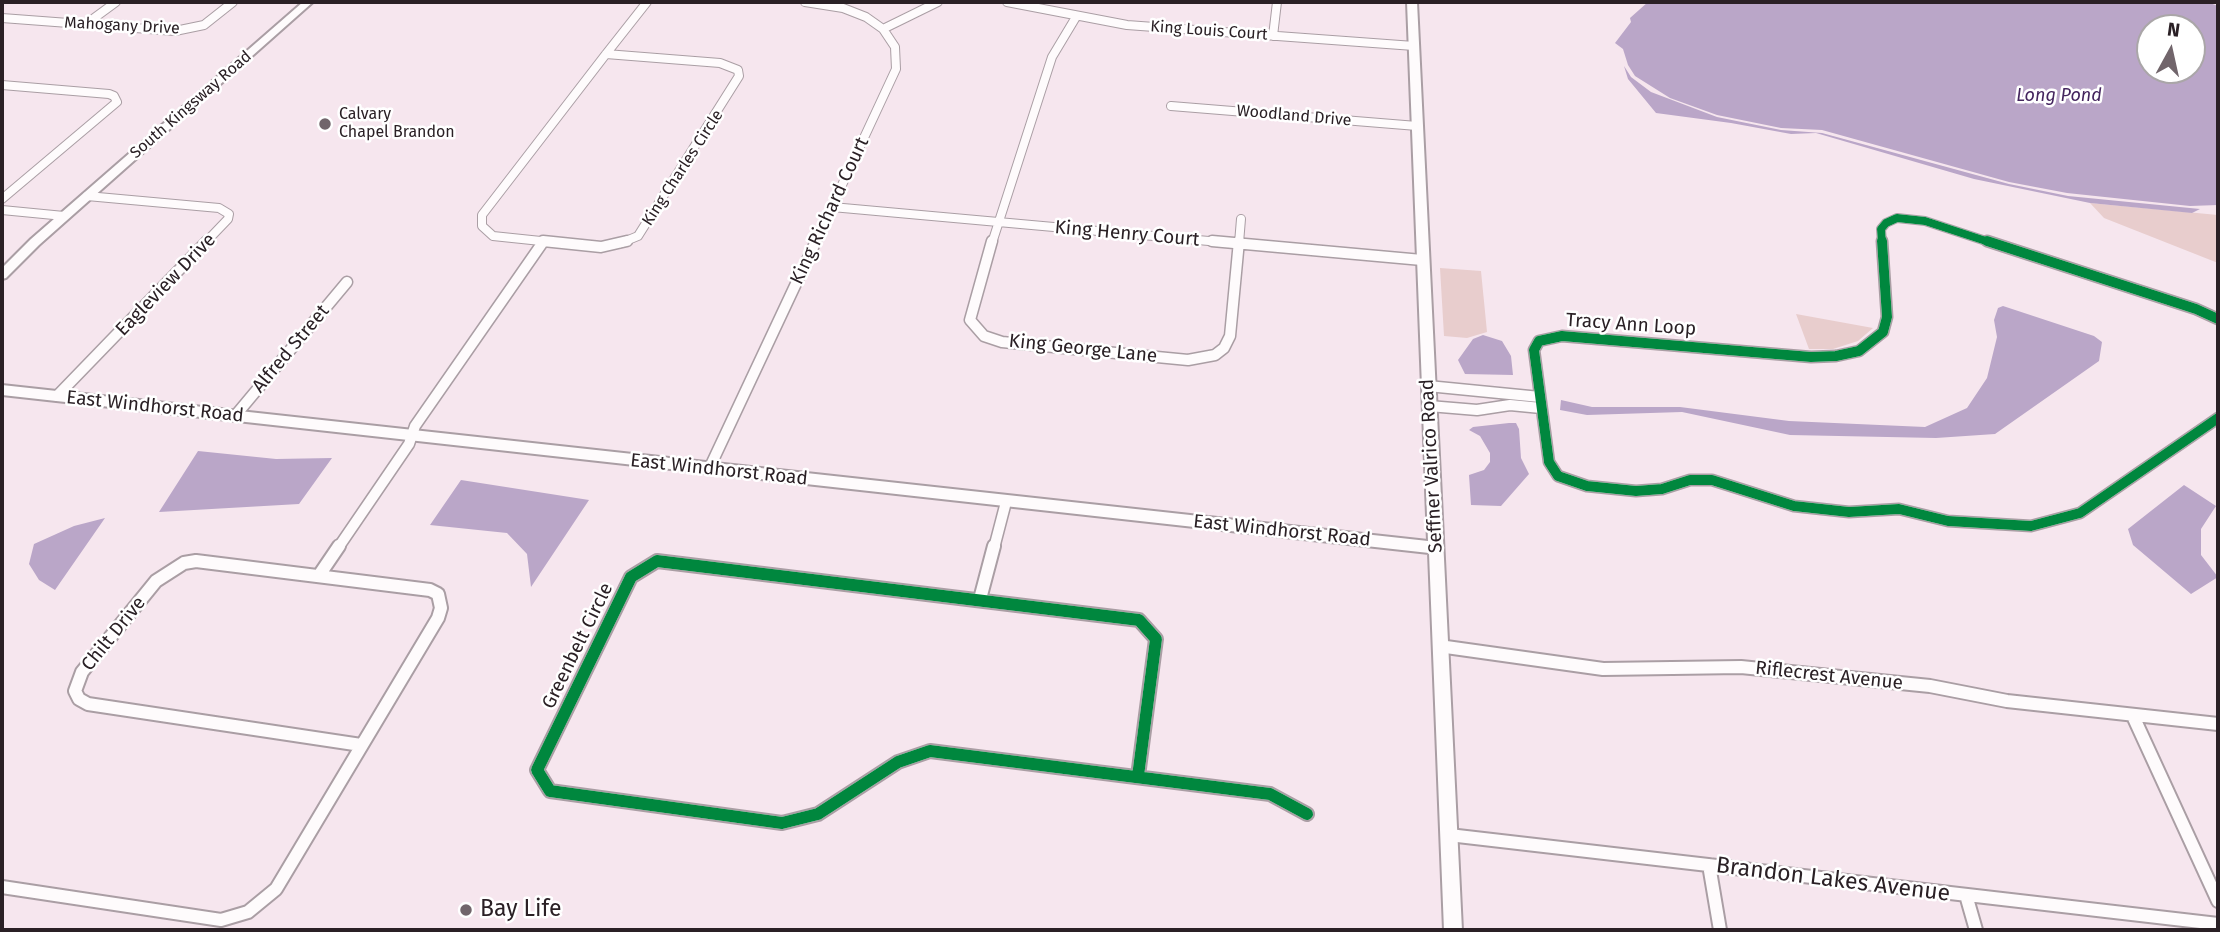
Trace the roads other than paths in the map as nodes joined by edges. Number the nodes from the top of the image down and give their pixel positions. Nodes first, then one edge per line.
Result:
1 (116, 2) edge
2 (233, 2) edge
3 (309, 2) edge
4 (647, 2) edge
5 (805, 2) edge
6 (938, 2) edge
7 (1007, 2) edge
8 (1277, 2) edge
9 (1412, 2) edge
10 (1076, 17) junction
11 (2, 18) edge
12 (86, 24) junction
13 (883, 29) junction
14 (1273, 36) junction
15 (1413, 46) junction
16 (606, 54) junction
17 (2, 85) edge
18 (1171, 106) dead end
19 (1417, 126) junction
20 (87, 196) junction
21 (2, 199) edge
22 (832, 207) junction
23 (2, 210) edge
24 (69, 212) junction
25 (1241, 219) dead end
26 (998, 222) junction
27 (35, 242) junction
28 (543, 242) junction
29 (1238, 244) junction
30 (1422, 260) junction
31 (2, 267) edge
32 (2, 275) edge
33 (347, 282) dead end
34 (2218, 319) edge
35 (1428, 386) junction
36 (2, 390) edge
37 (1480, 391) junction
38 (57, 396) junction
39 (1541, 402) junction
40 (1429, 406) junction
41 (1483, 409) junction
42 (235, 416) junction
43 (2218, 418) edge
44 (413, 435) junction
45 (709, 469) junction
46 (1006, 502) junction
47 (1436, 548) junction
48 (320, 574) junction
49 (981, 599) junction
50 (1439, 646) junction
51 (2133, 716) junction
52 (2218, 724) edge
53 (360, 745) junction
54 (1138, 776) junction
55 (1307, 814) dead end
56 (1449, 835) junction
57 (1709, 865) junction
58 (2, 887) edge
59 (1966, 895) junction
60 (2218, 901) edge
61 (2218, 925) edge
62 (1453, 930) edge
63 (1720, 930) edge
64 (1976, 930) edge

1 - 12 street
2 - 12 street, Mahogany Drive
3 - 20 street, South Kingsway Road
4 - 16 street, King Charles Circle
5 - 13 street
6 - 13 street
7 - 10 street, King Louis Court
8 - 14 street
9 - 15 street, Seffner Valrico Road
10 - 14 street, King Louis Court
10 - 26 street, King George Lane
11 - 12 street, Mahogany Drive
13 - 22 street, King Richard Court
14 - 15 street, King Louis Court
15 - 19 street, Seffner Valrico Road
16 - 28 street, King Charles Circle
16 - 28 street, King Charles Circle
17 - 21 street
18 - 19 street, Woodland Drive
19 - 30 street, Seffner Valrico Road
20 - 24 street, South Kingsway Road
20 - 38 street, Eagleview Drive
22 - 26 street, King Henry Court
22 - 45 street, King Richard Court
23 - 24 street
24 - 27 street, South Kingsway Road
25 - 29 street, King George Lane
26 - 29 street, King Henry Court
26 - 29 street, King George Lane
27 - 31 street
27 - 32 street
28 - 44 street
29 - 30 street, King Henry Court
30 - 35 street, Seffner Valrico Road
33 - 42 street, Alfred Street
34 - 39 street, Tracy Ann Loop
35 - 37 street
35 - 40 street, Seffner Valrico Road
36 - 38 street, East Windhorst Road
37 - 39 street
37 - 41 street
38 - 42 street, East Windhorst Road
39 - 41 street
39 - 43 street, Tracy Ann Loop
40 - 41 street
40 - 47 street, Seffner Valrico Road
42 - 44 street, East Windhorst Road
44 - 45 street, East Windhorst Road
44 - 48 street
45 - 46 street, East Windhorst Road
46 - 47 street, East Windhorst Road
46 - 49 street
47 - 50 street, Seffner Valrico Road
48 - 53 street, Chilt Drive
48 - 53 street, Chilt Drive
49 - 54 street, Greenbelt Circle
49 - 54 street, Greenbelt Circle
50 - 51 street, Riflecrest Avenue
50 - 56 street, Seffner Valrico Road
51 - 52 street, Riflecrest Avenue
51 - 60 street
53 - 58 street, Chilt Drive
54 - 55 street, Greenbelt Circle
56 - 57 street, Brandon Lakes Avenue
56 - 62 street, Seffner Valrico Road
57 - 59 street, Brandon Lakes Avenue
57 - 63 street
59 - 61 street, Brandon Lakes Avenue
59 - 64 street

